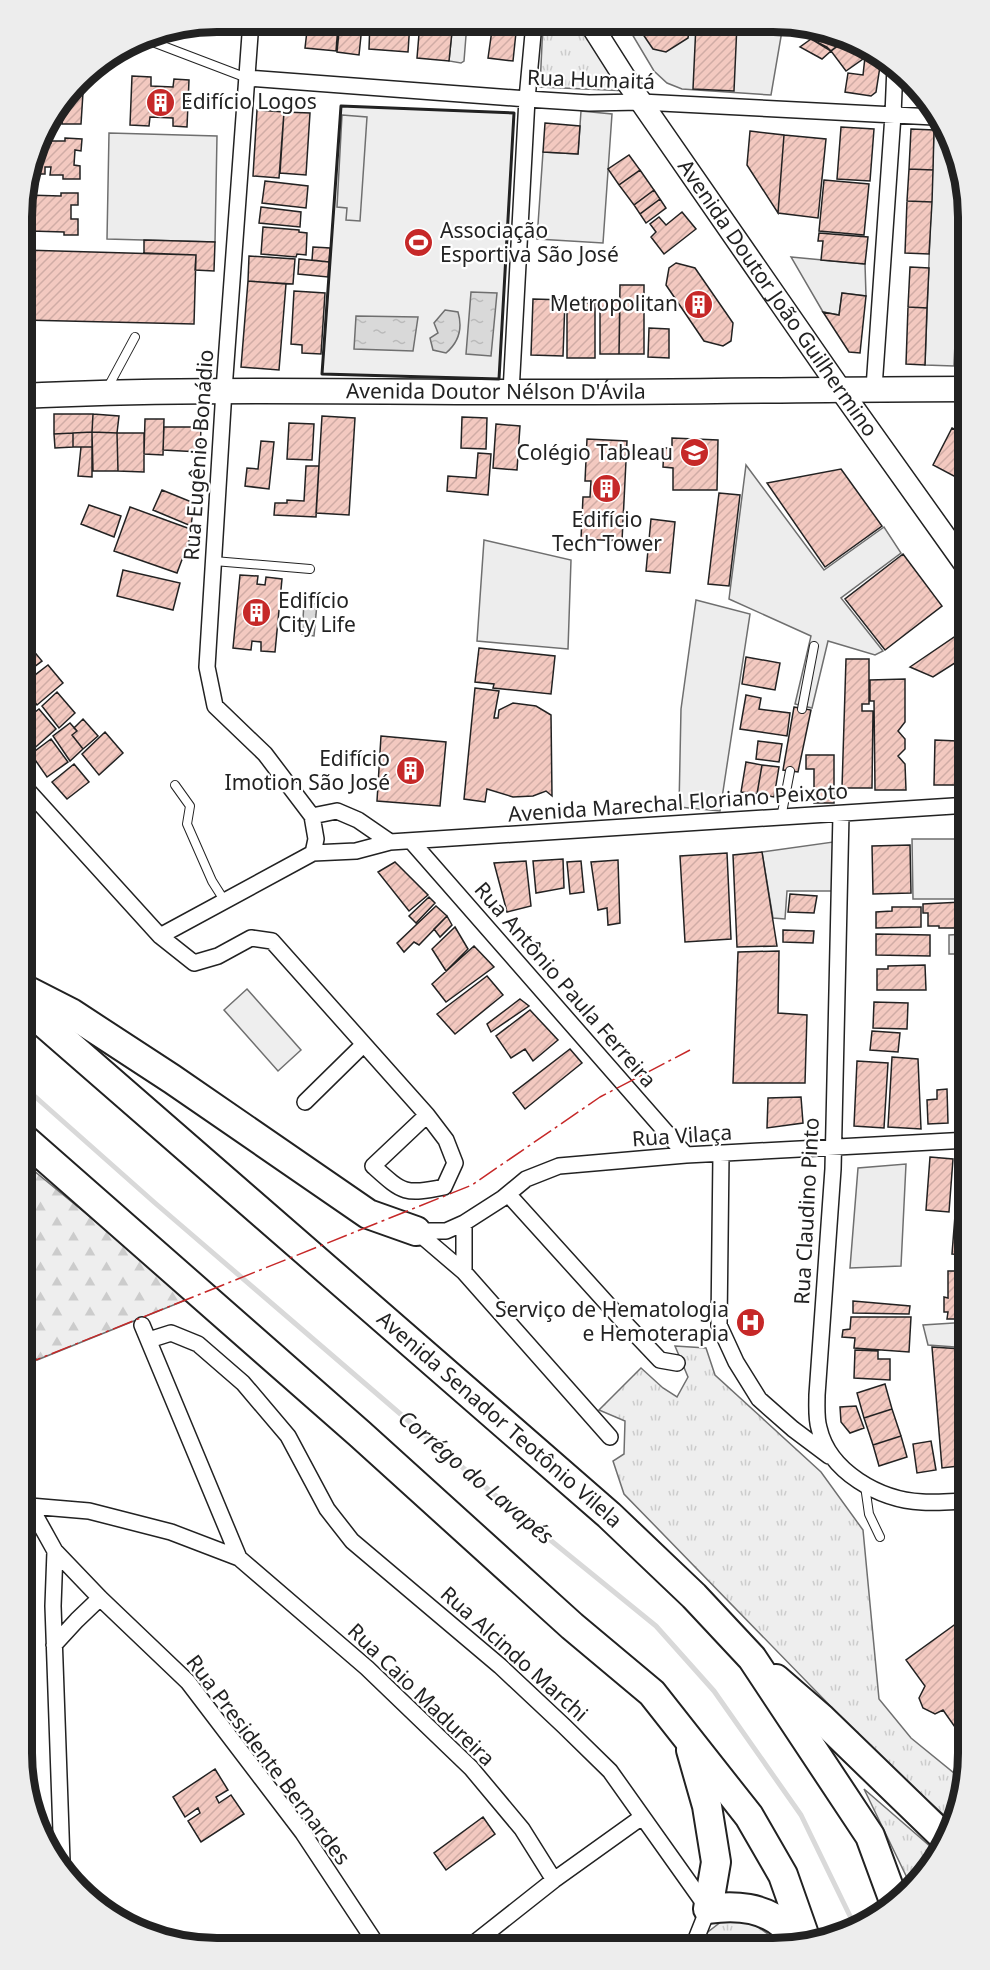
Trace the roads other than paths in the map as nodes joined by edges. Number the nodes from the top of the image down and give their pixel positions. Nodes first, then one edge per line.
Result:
1 (250, 32) edge
2 (533, 32) edge
3 (596, 32) edge
4 (154, 42) edge
5 (248, 78) junction
6 (895, 78) edge
7 (527, 99) junction
8 (641, 102) junction
9 (893, 115) junction
10 (929, 117) edge
11 (135, 337) dead end
12 (874, 388) junction
13 (840, 389) junction
14 (958, 389) edge
15 (224, 390) junction
16 (105, 392) junction
17 (511, 392) junction
18 (32, 396) edge
19 (958, 555) edge
20 (214, 561) junction
21 (310, 569) dead end
22 (814, 646) dead end
23 (802, 709) dead end
24 (790, 771) dead end
25 (175, 784) dead end
26 (32, 795) edge
27 (958, 806) edge
28 (841, 814) junction
29 (312, 816) junction
30 (781, 818) junction
31 (390, 842) junction
32 (412, 842) junction
33 (313, 853) junction
34 (224, 900) junction
35 (160, 936) junction
36 (32, 993) edge
37 (32, 1013) edge
38 (363, 1045) junction
39 (305, 1102) dead end
40 (427, 1115) junction
41 (958, 1141) edge
42 (32, 1146) edge
43 (833, 1147) junction
44 (721, 1154) junction
45 (686, 1155) junction
46 (508, 1194) junction
47 (464, 1223) junction
48 (416, 1232) junction
49 (464, 1272) junction
50 (142, 1325) dead end
51 (149, 1340) junction
52 (677, 1363) dead end
53 (610, 1437) dead end
54 (836, 1461) junction
55 (865, 1484) junction
56 (958, 1501) edge
57 (32, 1503) edge
58 (32, 1512) edge
59 (880, 1537) dead end
60 (55, 1551) junction
61 (239, 1558) junction
62 (100, 1598) junction
63 (54, 1645) junction
64 (752, 1658) junction
65 (686, 1735) junction
66 (642, 1817) junction
67 (940, 1833) edge
68 (62, 1854) edge
69 (554, 1880) junction
70 (892, 1895) edge
71 (708, 1909) junction
72 (804, 1936) edge
73 (793, 1937) edge
74 (372, 1938) edge
75 (481, 1938) edge
76 (696, 1938) edge

1 - 5 street, Rua Eugênio Bonádio
2 - 7 street
3 - 8 main road, Avenida Doutor João Guilhermino
4 - 5 lane
5 - 7 street, Rua Humaitá
5 - 15 street, Rua Eugênio Bonádio
6 - 9 street
7 - 8 street, Rua Humaitá
7 - 17 street
8 - 9 street, Rua Humaitá
8 - 13 main road, Avenida Doutor João Guilhermino
9 - 10 street, Rua Humaitá
9 - 12 street
11 - 16 lane
12 - 13 main road, Avenida Doutor Nélson D'Ávila
12 - 14 main road, Avenida Doutor Nélson D'Ávila
13 - 17 main road, Avenida Doutor Nélson D'Ávila
13 - 19 main road, Avenida Doutor João Guilhermino
15 - 16 main road, Avenida Doutor Nélson D'Ávila
15 - 17 main road, Avenida Doutor Nélson D'Ávila
15 - 20 street, Rua Eugênio Bonádio
16 - 18 main road, Avenida Doutor Nélson D'Ávila
20 - 21 lane
20 - 29 street, Rua Eugênio Bonádio
22 - 23 lane
24 - 30 lane
25 - 34 lane
26 - 35 street
27 - 28 street, Avenida Marechal Floriano Peixoto
28 - 30 street, Avenida Marechal Floriano Peixoto
28 - 43 street, Rua Claudino Pinto
29 - 31 street
29 - 33 street
30 - 32 street, Avenida Marechal Floriano Peixoto
31 - 32 street, Avenida Marechal Floriano Peixoto
31 - 33 street, Avenida Marechal Floriano Peixoto
32 - 45 street, Rua Antônio Paula Ferreira
33 - 34 street, Avenida Marechal Floriano Peixoto
34 - 35 street, Avenida Marechal Floriano Peixoto
35 - 38 street
36 - 48 highway
37 - 64 highway, Avenida Senador Teotônio Vilela
38 - 39 street
38 - 40 street
40 - 40 street
41 - 43 street, Rua Vilaça
42 - 65 highway
43 - 44 street, Rua Vilaça
43 - 54 street, Rua Claudino Pinto
44 - 45 street, Rua Vilaça
44 - 54 street
45 - 46 street, Rua Vilaça
46 - 47 street, Rua Vilaça
46 - 52 street
47 - 48 street, Rua Vilaça
47 - 49 street
48 - 49 street
49 - 53 street
50 - 51 street, Rua Caio Madureira
51 - 61 street, Rua Caio Madureira
51 - 66 street, Rua Alcindo Marchi
54 - 55 street, Rua Claudino Pinto
55 - 56 street, Rua Claudino Pinto
55 - 59 lane
57 - 61 street, Rua Caio Madureira
58 - 60 street, Rua Presidente Bernardes
60 - 62 street, Rua Presidente Bernardes
60 - 63 street
61 - 69 street, Rua Caio Madureira
62 - 63 street
62 - 74 street, Rua Presidente Bernardes
63 - 68 street
64 - 67 highway
64 - 70 highway, Avenida Senador Teotônio Vilela
65 - 71 highway
65 - 72 highway
66 - 69 street
66 - 71 street, Rua Alcindo Marchi
69 - 75 street
71 - 73 highway
71 - 76 street

